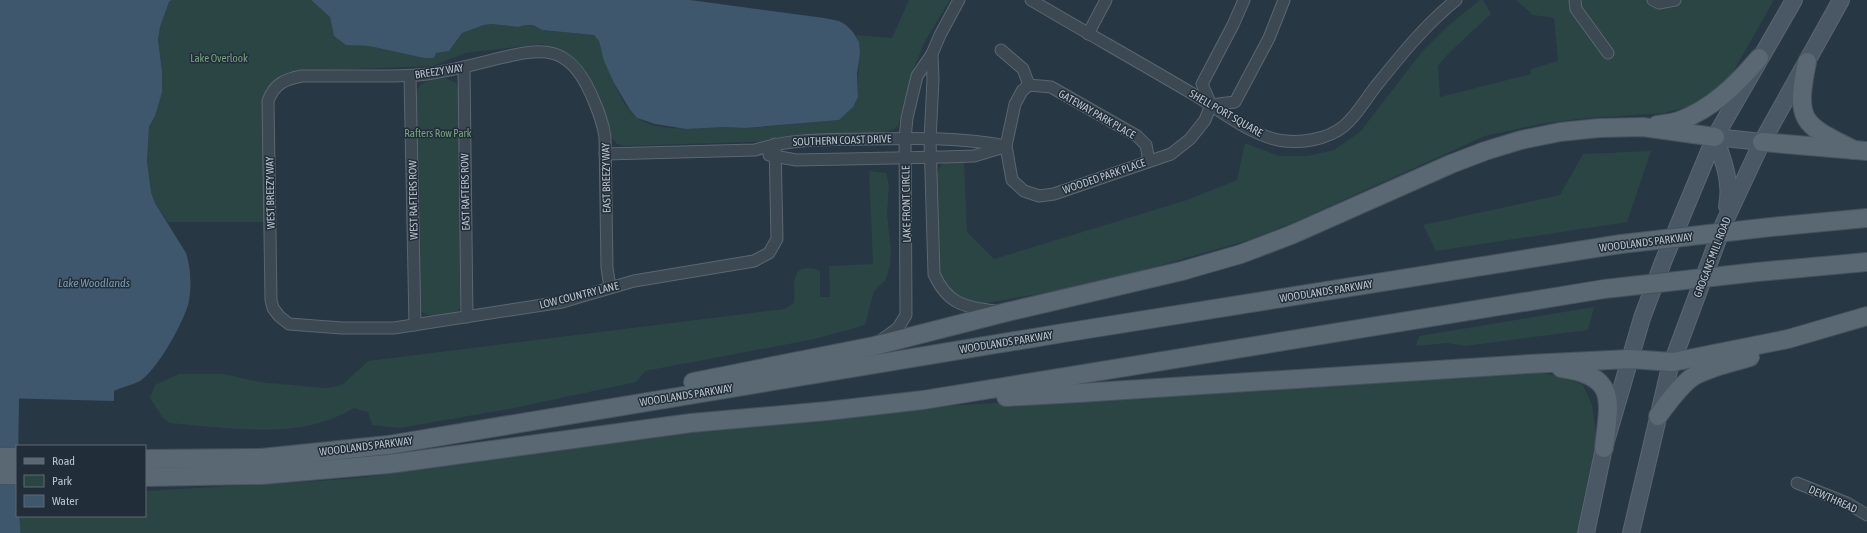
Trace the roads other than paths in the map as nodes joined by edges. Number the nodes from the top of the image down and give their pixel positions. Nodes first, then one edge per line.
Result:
1 (959, 0) edge
2 (1031, 0) edge
3 (1106, 0) edge
4 (1244, 0) edge
5 (1284, 0) edge
6 (1456, 0) edge
7 (1575, 0) edge
8 (1653, 0) edge
9 (1675, 0) edge
10 (1794, 0) edge
11 (1841, 0) edge
12 (1088, 34) junction
13 (1001, 50) dead end
14 (1608, 53) dead end
15 (932, 54) junction
16 (1759, 58) junction
17 (1807, 62) junction
18 (464, 67) junction
19 (580, 73) joint
20 (410, 76) junction
21 (289, 78) joint
22 (1029, 85) junction
23 (1211, 106) junction
24 (1643, 128) junction
25 (1715, 137) junction
26 (905, 139) junction
27 (930, 140) junction
28 (1762, 142) junction
29 (775, 144) junction
30 (1006, 146) junction
31 (755, 150) junction
32 (1860, 151) edge
33 (605, 154) junction
34 (775, 157) junction
35 (905, 157) junction
36 (930, 157) junction
37 (1149, 161) junction
38 (1867, 218) edge
39 (1724, 223) junction
40 (1867, 262) edge
41 (610, 287) junction
42 (1007, 312) junction
43 (279, 316) joint
44 (1867, 316) edge
45 (467, 317) junction
46 (415, 325) junction
47 (1788, 339) junction
48 (874, 346) junction
49 (1630, 359) junction
50 (1673, 362) junction
51 (1529, 364) junction
52 (923, 400) junction
53 (1658, 416) junction
54 (502, 425) junction
55 (1604, 448) junction
56 (0, 457) edge
57 (16, 457) edge
58 (146, 459) edge
59 (0, 475) edge
60 (16, 475) edge
61 (146, 477) edge
62 (1797, 483) dead end
63 (1867, 515) edge
64 (1586, 533) edge
65 (1631, 533) edge

1 - 15 street, LAKE FRONT CIRCLE
2 - 12 street, SHELL PORT SQUARE
3 - 12 street
4 - 23 street
5 - 23 street
6 - 23 street, SHELL PORT SQUARE
7 - 14 street
8 - 9 street
10 - 16 main road
11 - 17 main road, GROGANS MILL ROAD
12 - 23 street, SHELL PORT SQUARE
13 - 22 street
15 - 26 street, LAKE FRONT CIRCLE
15 - 27 street, LAKE FRONT CIRCLE
16 - 24 main road
16 - 25 main road
17 - 28 main road, GROGANS MILL ROAD
17 - 32 main road
18 - 19 street, BREEZY WAY
18 - 20 street, BREEZY WAY
18 - 45 street, EAST RAFTERS ROW
19 - 33 street, EAST BREEZY WAY
20 - 21 street, BREEZY WAY
20 - 46 street, WEST RAFTERS ROW
21 - 43 street, WEST BREEZY WAY
22 - 30 street
22 - 37 street, GATEWAY PARK PLACE
23 - 37 street, WOODED PARK PLACE
24 - 25 main road
24 - 42 main road
25 - 28 main road
25 - 39 main road
25 - 49 main road
26 - 27 street, SOUTHERN COAST DRIVE
26 - 29 street, SOUTHERN COAST DRIVE
26 - 35 street, LAKE FRONT CIRCLE
27 - 30 street, SOUTHERN COAST DRIVE
27 - 36 street, LAKE FRONT CIRCLE
28 - 32 main road
28 - 39 main road, GROGANS MILL ROAD
29 - 31 street, SOUTHERN COAST DRIVE
29 - 34 street, LOW COUNTRY LANE
30 - 36 street, SOUTHERN COAST DRIVE
30 - 37 street, WOODED PARK PLACE
31 - 33 street, SOUTHERN COAST DRIVE
31 - 34 street, SOUTHERN COAST DRIVE
33 - 41 street, EAST BREEZY WAY
34 - 35 street, SOUTHERN COAST DRIVE
34 - 41 street, LOW COUNTRY LANE
35 - 36 street, SOUTHERN COAST DRIVE
35 - 48 street, LAKE FRONT CIRCLE
36 - 42 street, LAKE FRONT CIRCLE
38 - 54 main road, WOODLANDS PARKWAY, bridge
39 - 50 main road, GROGANS MILL ROAD
40 - 52 main road, WOODLANDS PARKWAY, bridge
41 - 45 street, LOW COUNTRY LANE
42 - 48 main road
43 - 46 street, LOW COUNTRY LANE
44 - 47 main road
45 - 46 street, LOW COUNTRY LANE
47 - 50 main road
47 - 53 main road
48 - 54 main road
49 - 50 main road
49 - 51 main road
49 - 55 main road
50 - 53 main road, GROGANS MILL ROAD
51 - 52 main road
51 - 55 main road
52 - 61 main road, WOODLANDS PARKWAY
53 - 65 main road, GROGANS MILL ROAD
54 - 58 main road, WOODLANDS PARKWAY
55 - 64 main road
56 - 57 main road
59 - 60 main road
62 - 63 street, DEWTHREAD

